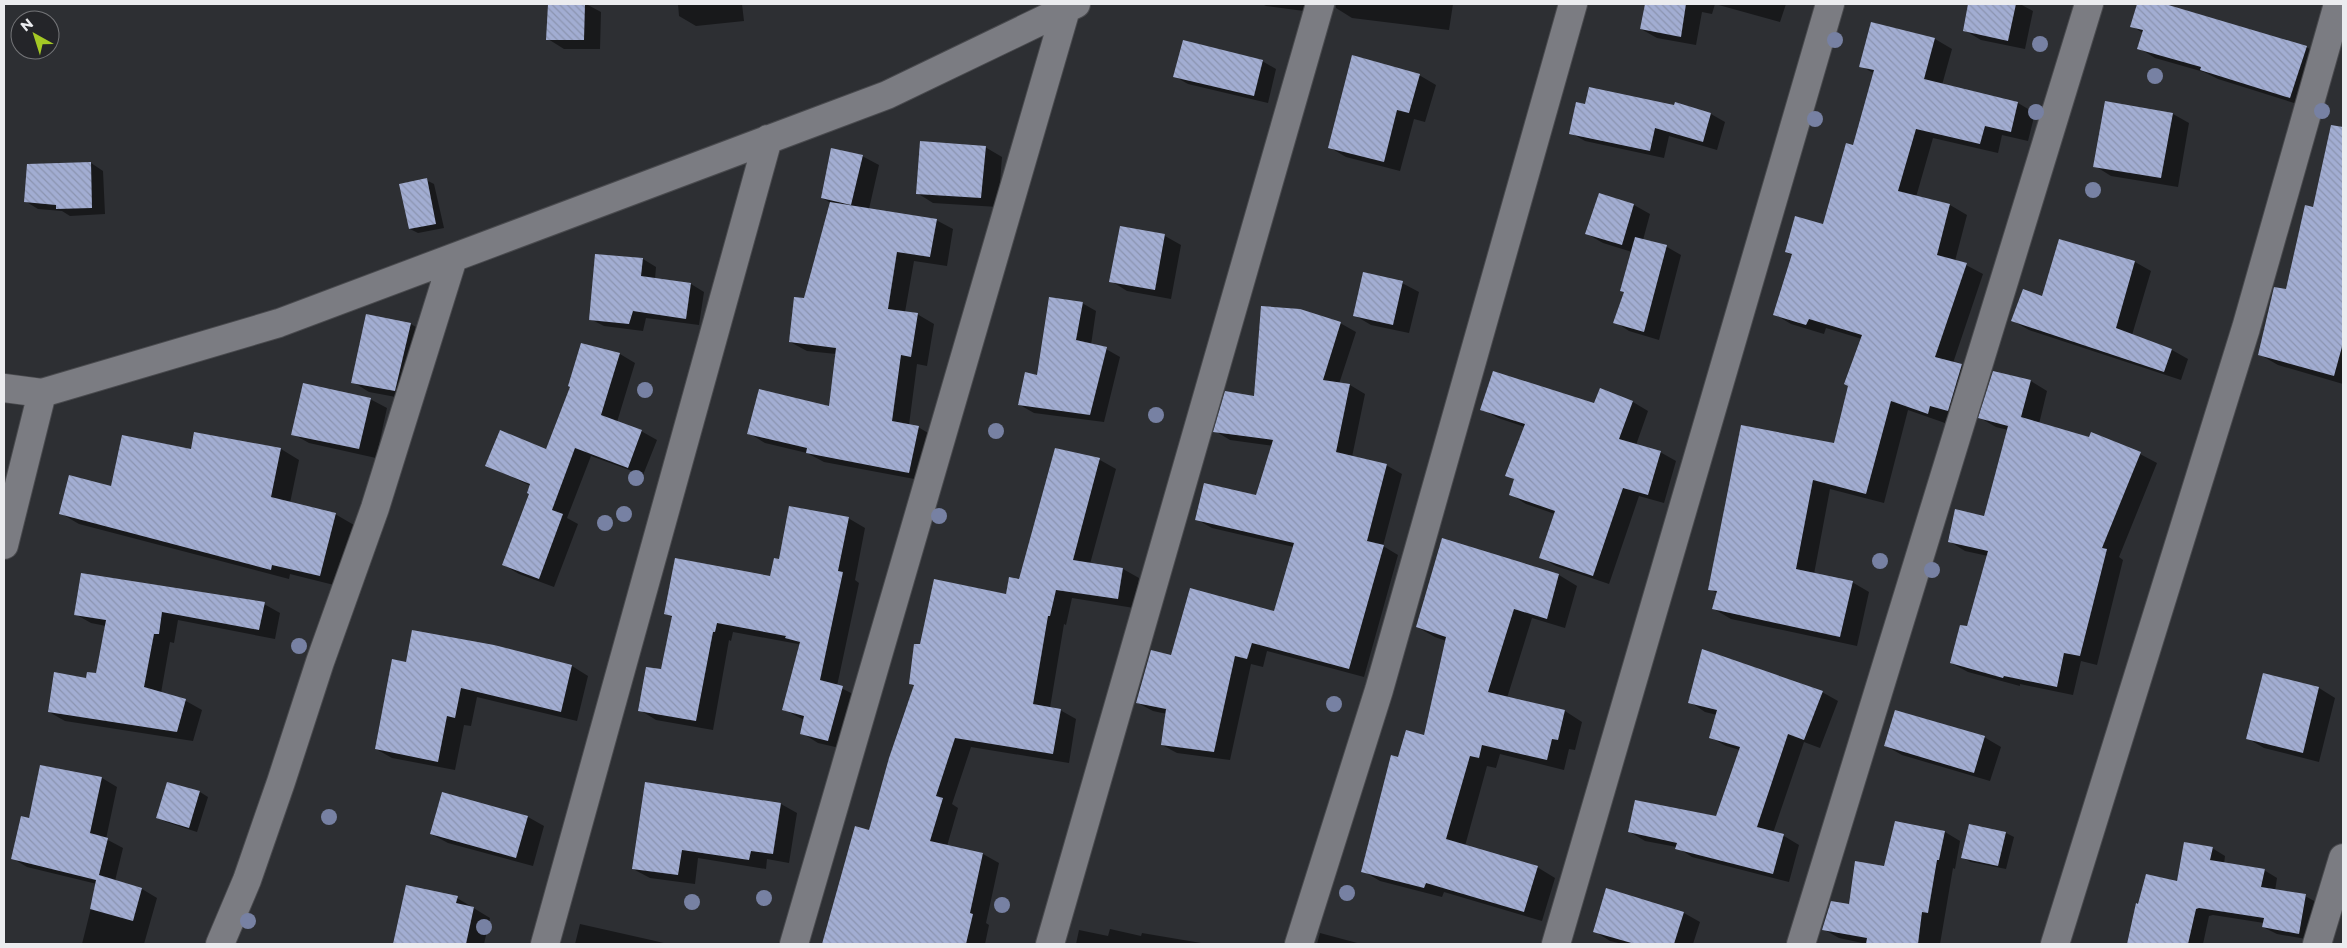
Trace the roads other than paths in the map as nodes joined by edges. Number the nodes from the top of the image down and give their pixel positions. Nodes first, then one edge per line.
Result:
1 (1320, 4) edge
2 (1574, 4) edge
3 (1830, 4) edge
4 (2089, 4) edge
5 (2338, 4) edge
6 (1071, 6) edge
7 (768, 139) junction
8 (453, 258) junction
9 (4, 388) edge
10 (42, 393) junction
11 (4, 545) edge
12 (2343, 858) edge
13 (220, 944) edge
14 (545, 944) edge
15 (794, 944) edge
16 (1050, 944) edge
17 (1299, 944) edge
18 (1556, 944) edge
19 (1801, 944) edge
20 (2055, 944) edge
21 (2317, 944) edge

1 - 16 street
2 - 17 street
3 - 18 street
4 - 19 street
5 - 20 street
6 - 7 street
6 - 15 street
7 - 8 street
7 - 14 street
8 - 10 street
8 - 13 street
9 - 10 street
10 - 11 street
12 - 21 street

